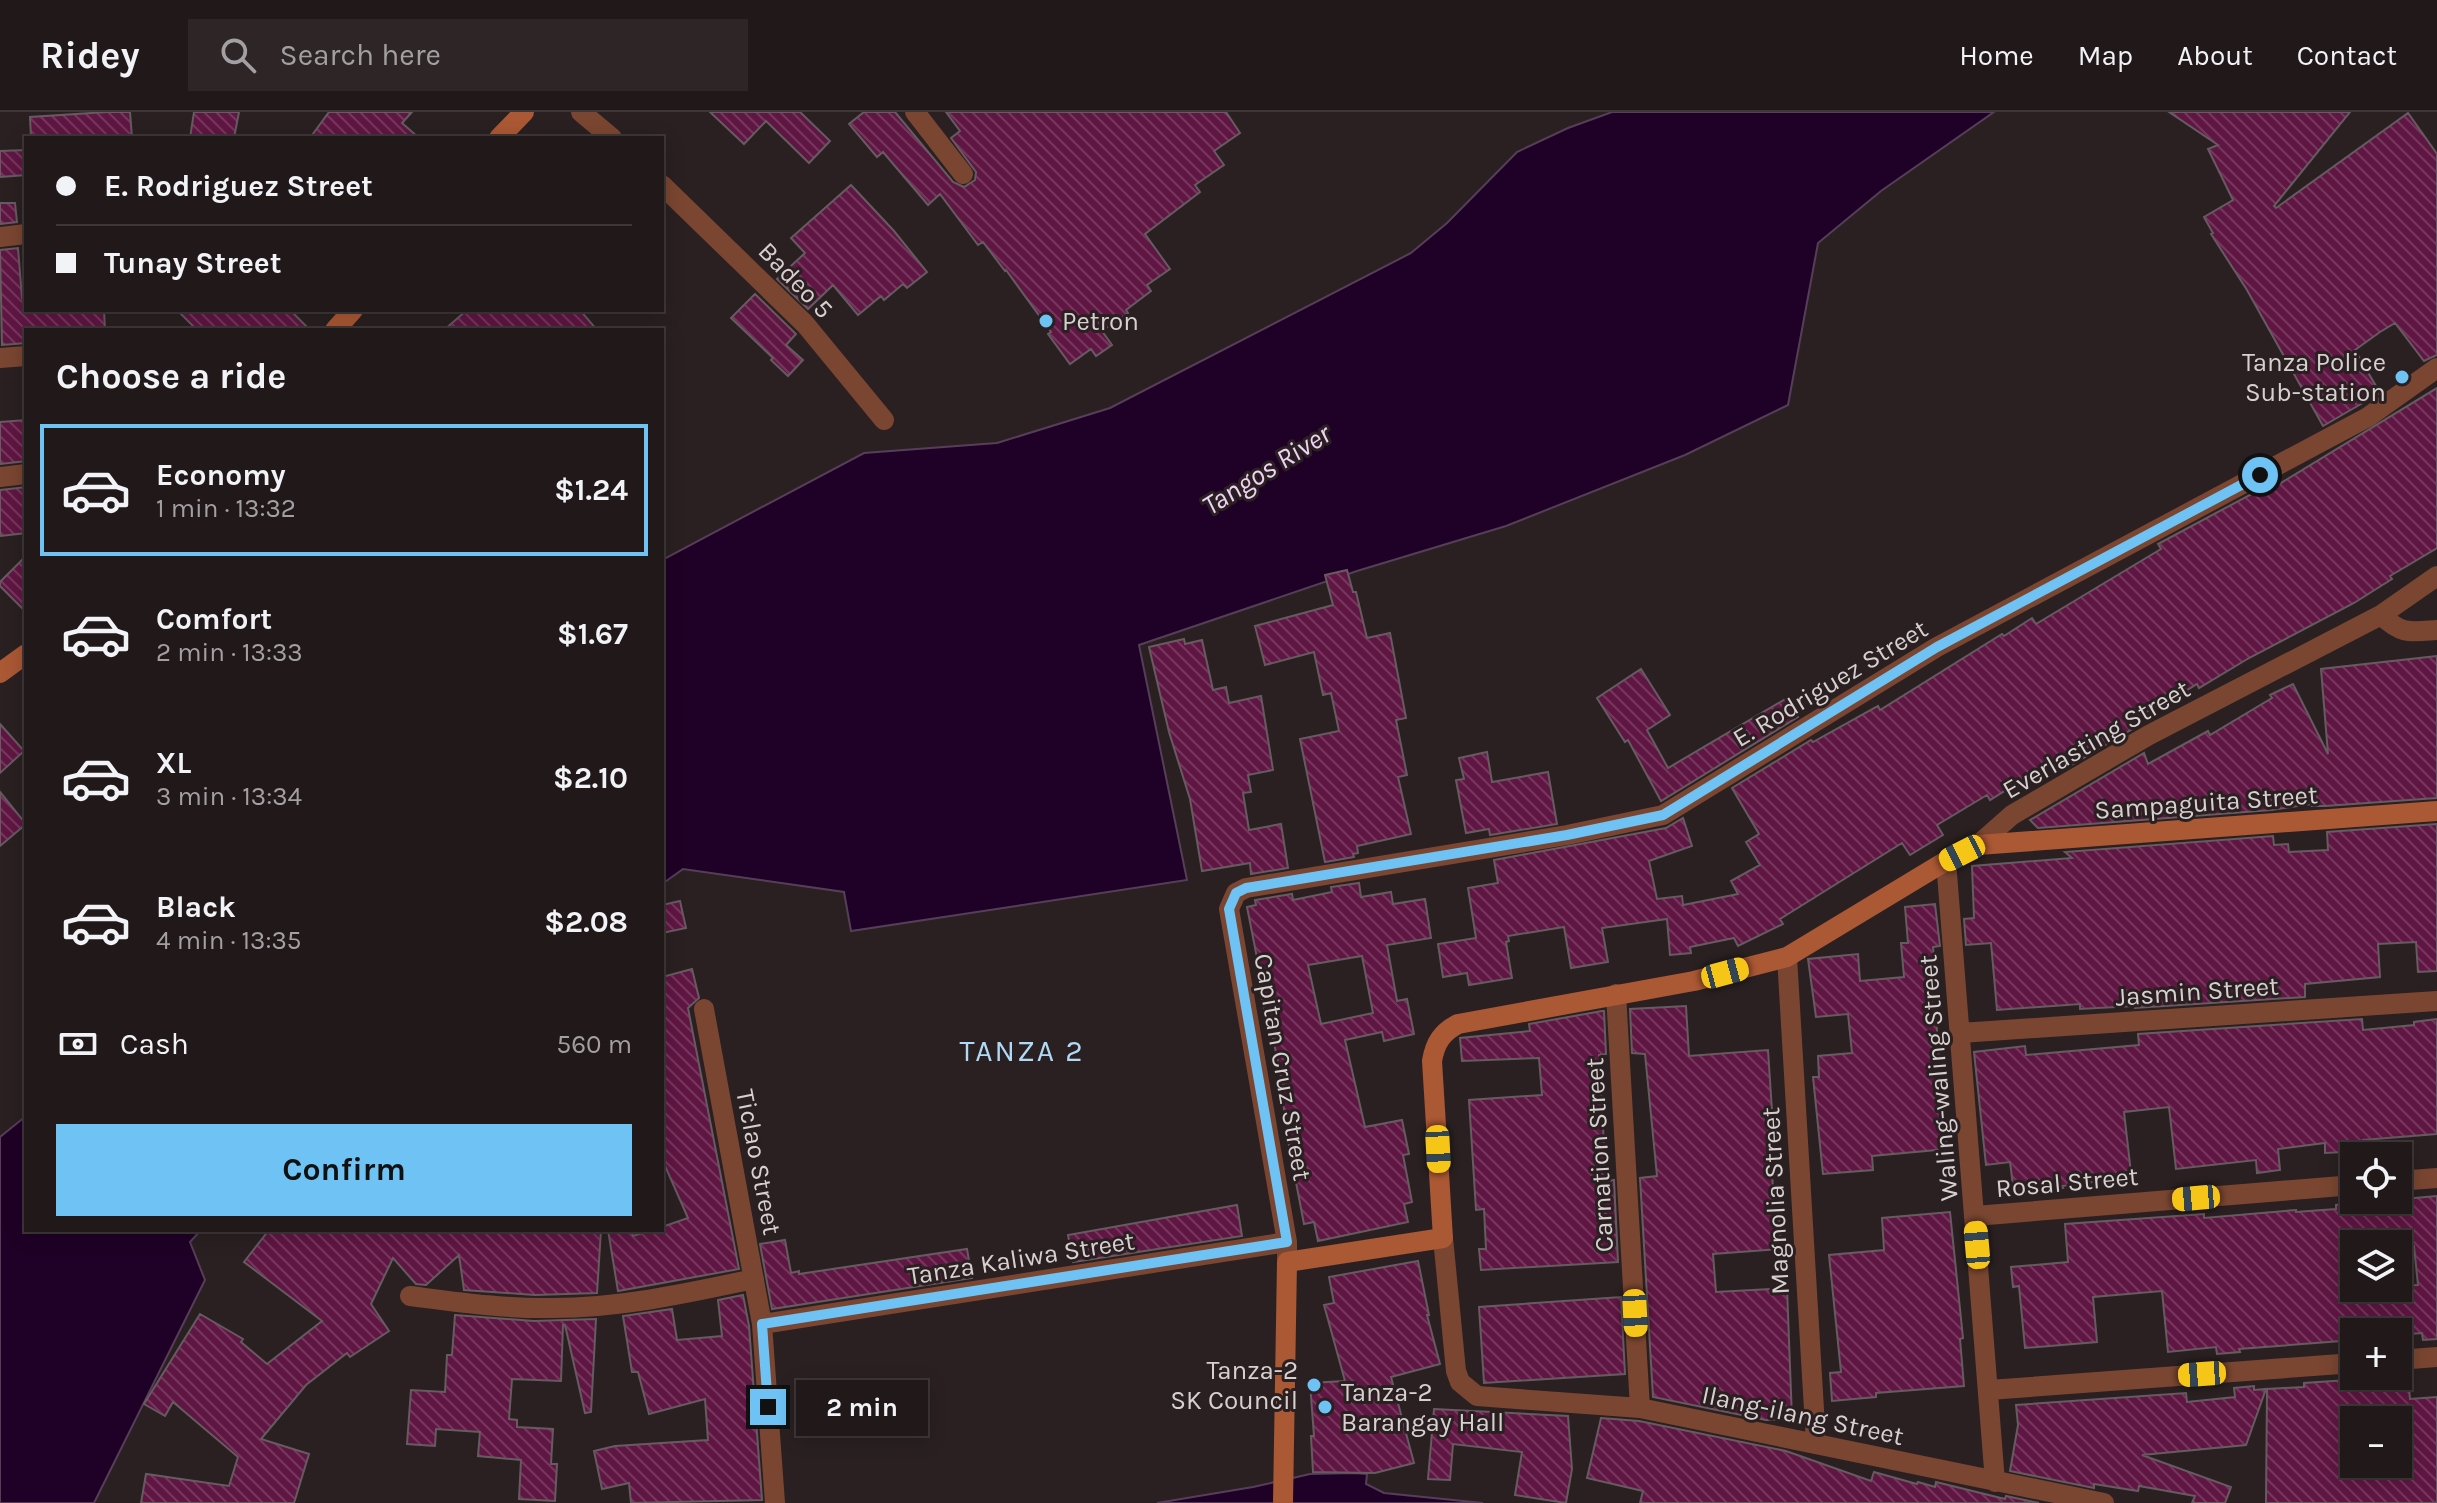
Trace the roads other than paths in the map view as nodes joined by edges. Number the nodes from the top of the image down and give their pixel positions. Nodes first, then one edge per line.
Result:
1 (524, 112) edge
2 (581, 112) edge
3 (915, 112) edge
4 (501, 136) edge
5 (610, 136) edge
6 (963, 174) dead end
7 (664, 187) edge
8 (24, 234) edge
9 (0, 237) edge
10 (351, 312) edge
11 (337, 328) edge
12 (24, 356) edge
13 (0, 358) edge
14 (2437, 368) edge
15 (884, 420) dead end
16 (24, 474) edge
17 (0, 477) edge
18 (2437, 576) edge
19 (2381, 615) junction
20 (2437, 630) edge
21 (24, 655) edge
22 (0, 673) edge
23 (2437, 811) edge
24 (1978, 845) junction
25 (1946, 861) junction
26 (1246, 888) joint
27 (1787, 957) junction
28 (1616, 994) junction
29 (2437, 1001) edge
30 (704, 1009) dead end
31 (1960, 1033) junction
32 (2437, 1178) edge
33 (2412, 1180) edge
34 (2340, 1186) edge
35 (1975, 1216) junction
36 (1443, 1238) junction
37 (1287, 1252) junction
38 (754, 1279) junction
39 (410, 1296) dead end
40 (762, 1324) junction
41 (2437, 1357) edge
42 (2412, 1359) edge
43 (2340, 1364) edge
44 (1989, 1390) junction
45 (1640, 1408) junction
46 (1816, 1443) junction
47 (1995, 1482) junction
48 (775, 1503) edge
49 (1283, 1503) edge
50 (2104, 1503) edge

1 - 4 street
2 - 5 street
3 - 6 street
7 - 15 street, Badeo 5
8 - 9 street
10 - 11 street
12 - 13 street
14 - 26 street, E. Rodriguez Street
16 - 17 street
18 - 19 street, Everlasting Street
19 - 20 street
19 - 24 street, Everlasting Street
21 - 22 street
23 - 24 street, Sampaguita Street
24 - 25 street, Everlasting Street
25 - 27 street, Everlasting Street
25 - 31 street, Waling-waling Street
26 - 37 street, Capitan Cruz Street
27 - 28 street, Everlasting Street
27 - 46 street, Magnolia Street
28 - 36 street, Everlasting Street
28 - 45 street, Carnation Street
29 - 31 street, Jasmin Street
30 - 38 street, Ticlao Street
31 - 35 street, Waling-waling Street
32 - 33 street
34 - 35 street, Rosal Street
35 - 44 street, Waling-waling Street
36 - 37 street
36 - 45 street, Ilang-ilang Street
37 - 40 street, Tanza Kaliwa Street
37 - 49 street
38 - 39 street
38 - 40 street, Ticlao Street
40 - 48 street, Ticlao Street
41 - 42 street
43 - 44 street
44 - 47 street, Waling-waling Street
45 - 46 street, Ilang-ilang Street
46 - 47 street, Ilang-ilang Street
47 - 50 street, Ilang-ilang Street

